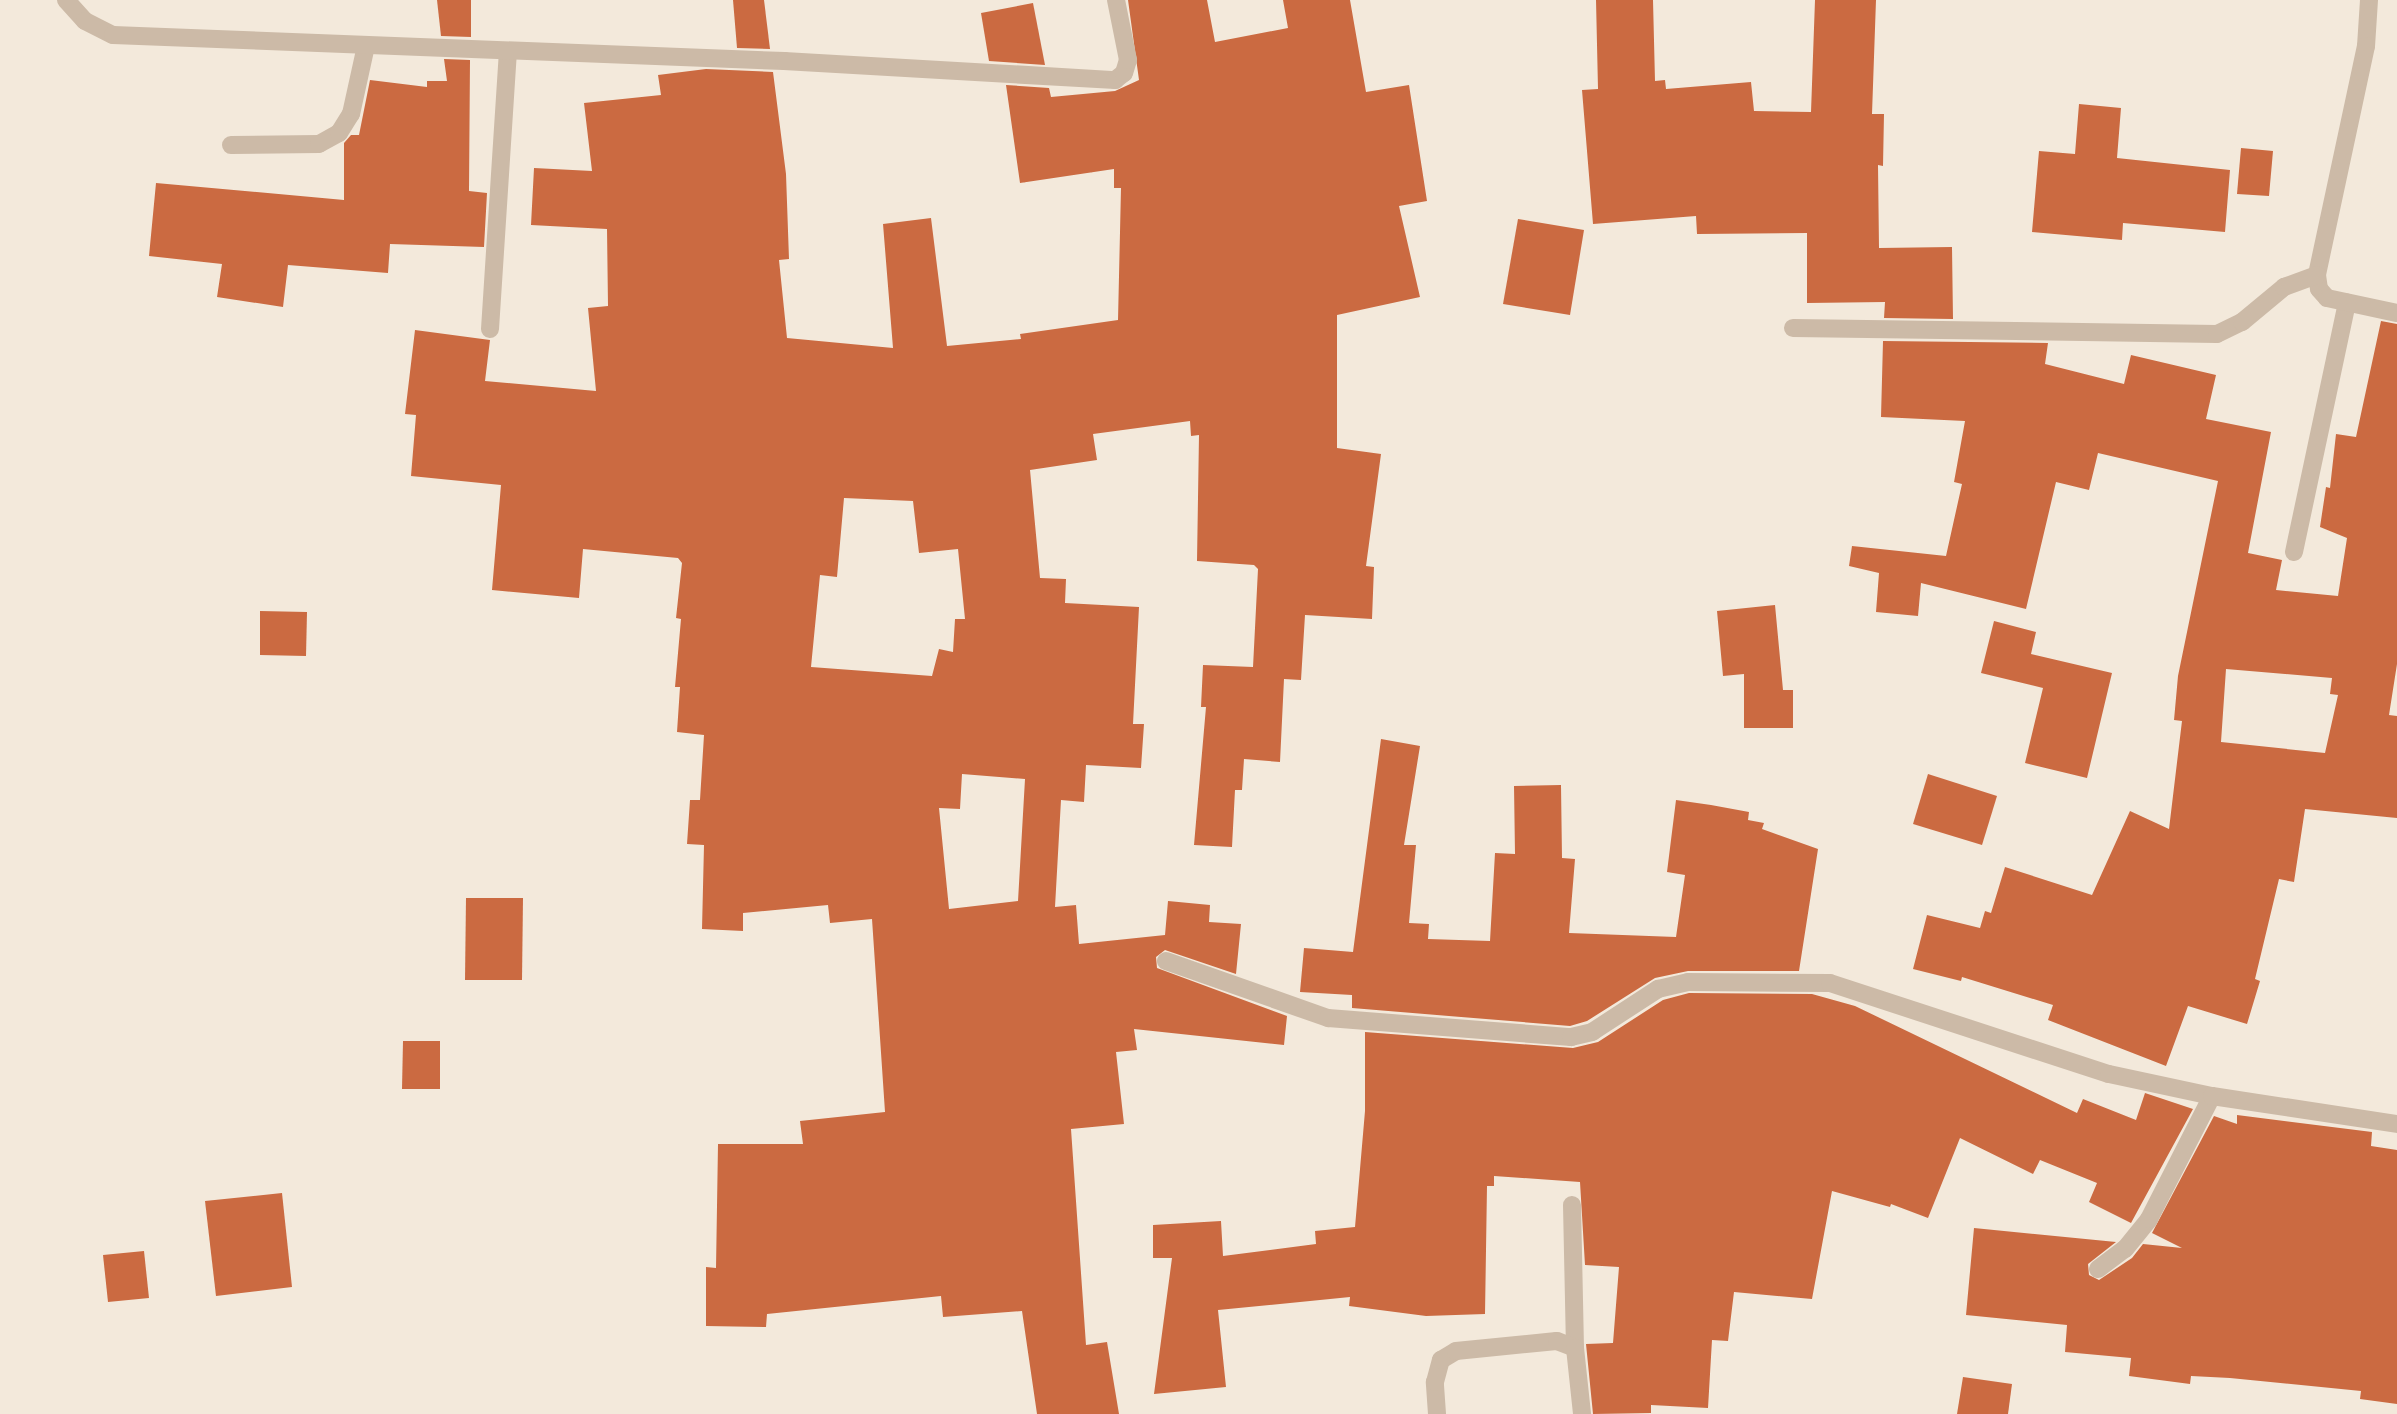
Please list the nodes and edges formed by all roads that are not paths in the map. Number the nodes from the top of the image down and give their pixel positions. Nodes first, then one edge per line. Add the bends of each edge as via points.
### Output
1 (66, 0) edge
2 (1116, 0) edge
3 (2368, 0) edge
4 (366, 46) junction
5 (508, 52) junction
6 (231, 145) dead end
7 (2317, 275) junction
8 (2347, 303) junction
9 (2397, 313) edge
10 (1793, 328) dead end
11 (490, 329) dead end
12 (2294, 552) dead end
13 (1166, 961) dead end
14 (2212, 1096) junction
15 (2397, 1124) edge
16 (1572, 1205) dead end
17 (2098, 1269) dead end
18 (1575, 1348) junction
19 (1437, 1414) edge
20 (1581, 1414) edge

1 - 4 street via 85,21 113,35
2 - 5 street via 1128,60 1124,73 1115,80 784,61
3 - 7 street via 2365,46
4 - 5 street
4 - 6 street via 351,114 340,133 319,144
5 - 11 street
7 - 8 street via 2319,289 2327,298
7 - 10 street via 2284,287 2242,322 2217,334
8 - 9 street
8 - 12 street
13 - 14 street via 1328,1018 1571,1037 1592,1032 1658,989 1688,982 1830,983 2109,1074
14 - 15 street
14 - 17 street via 2149,1219 2125,1249
16 - 18 street
18 - 19 street via 1558,1341 1456,1352 1441,1360 1435,1382
18 - 20 street

